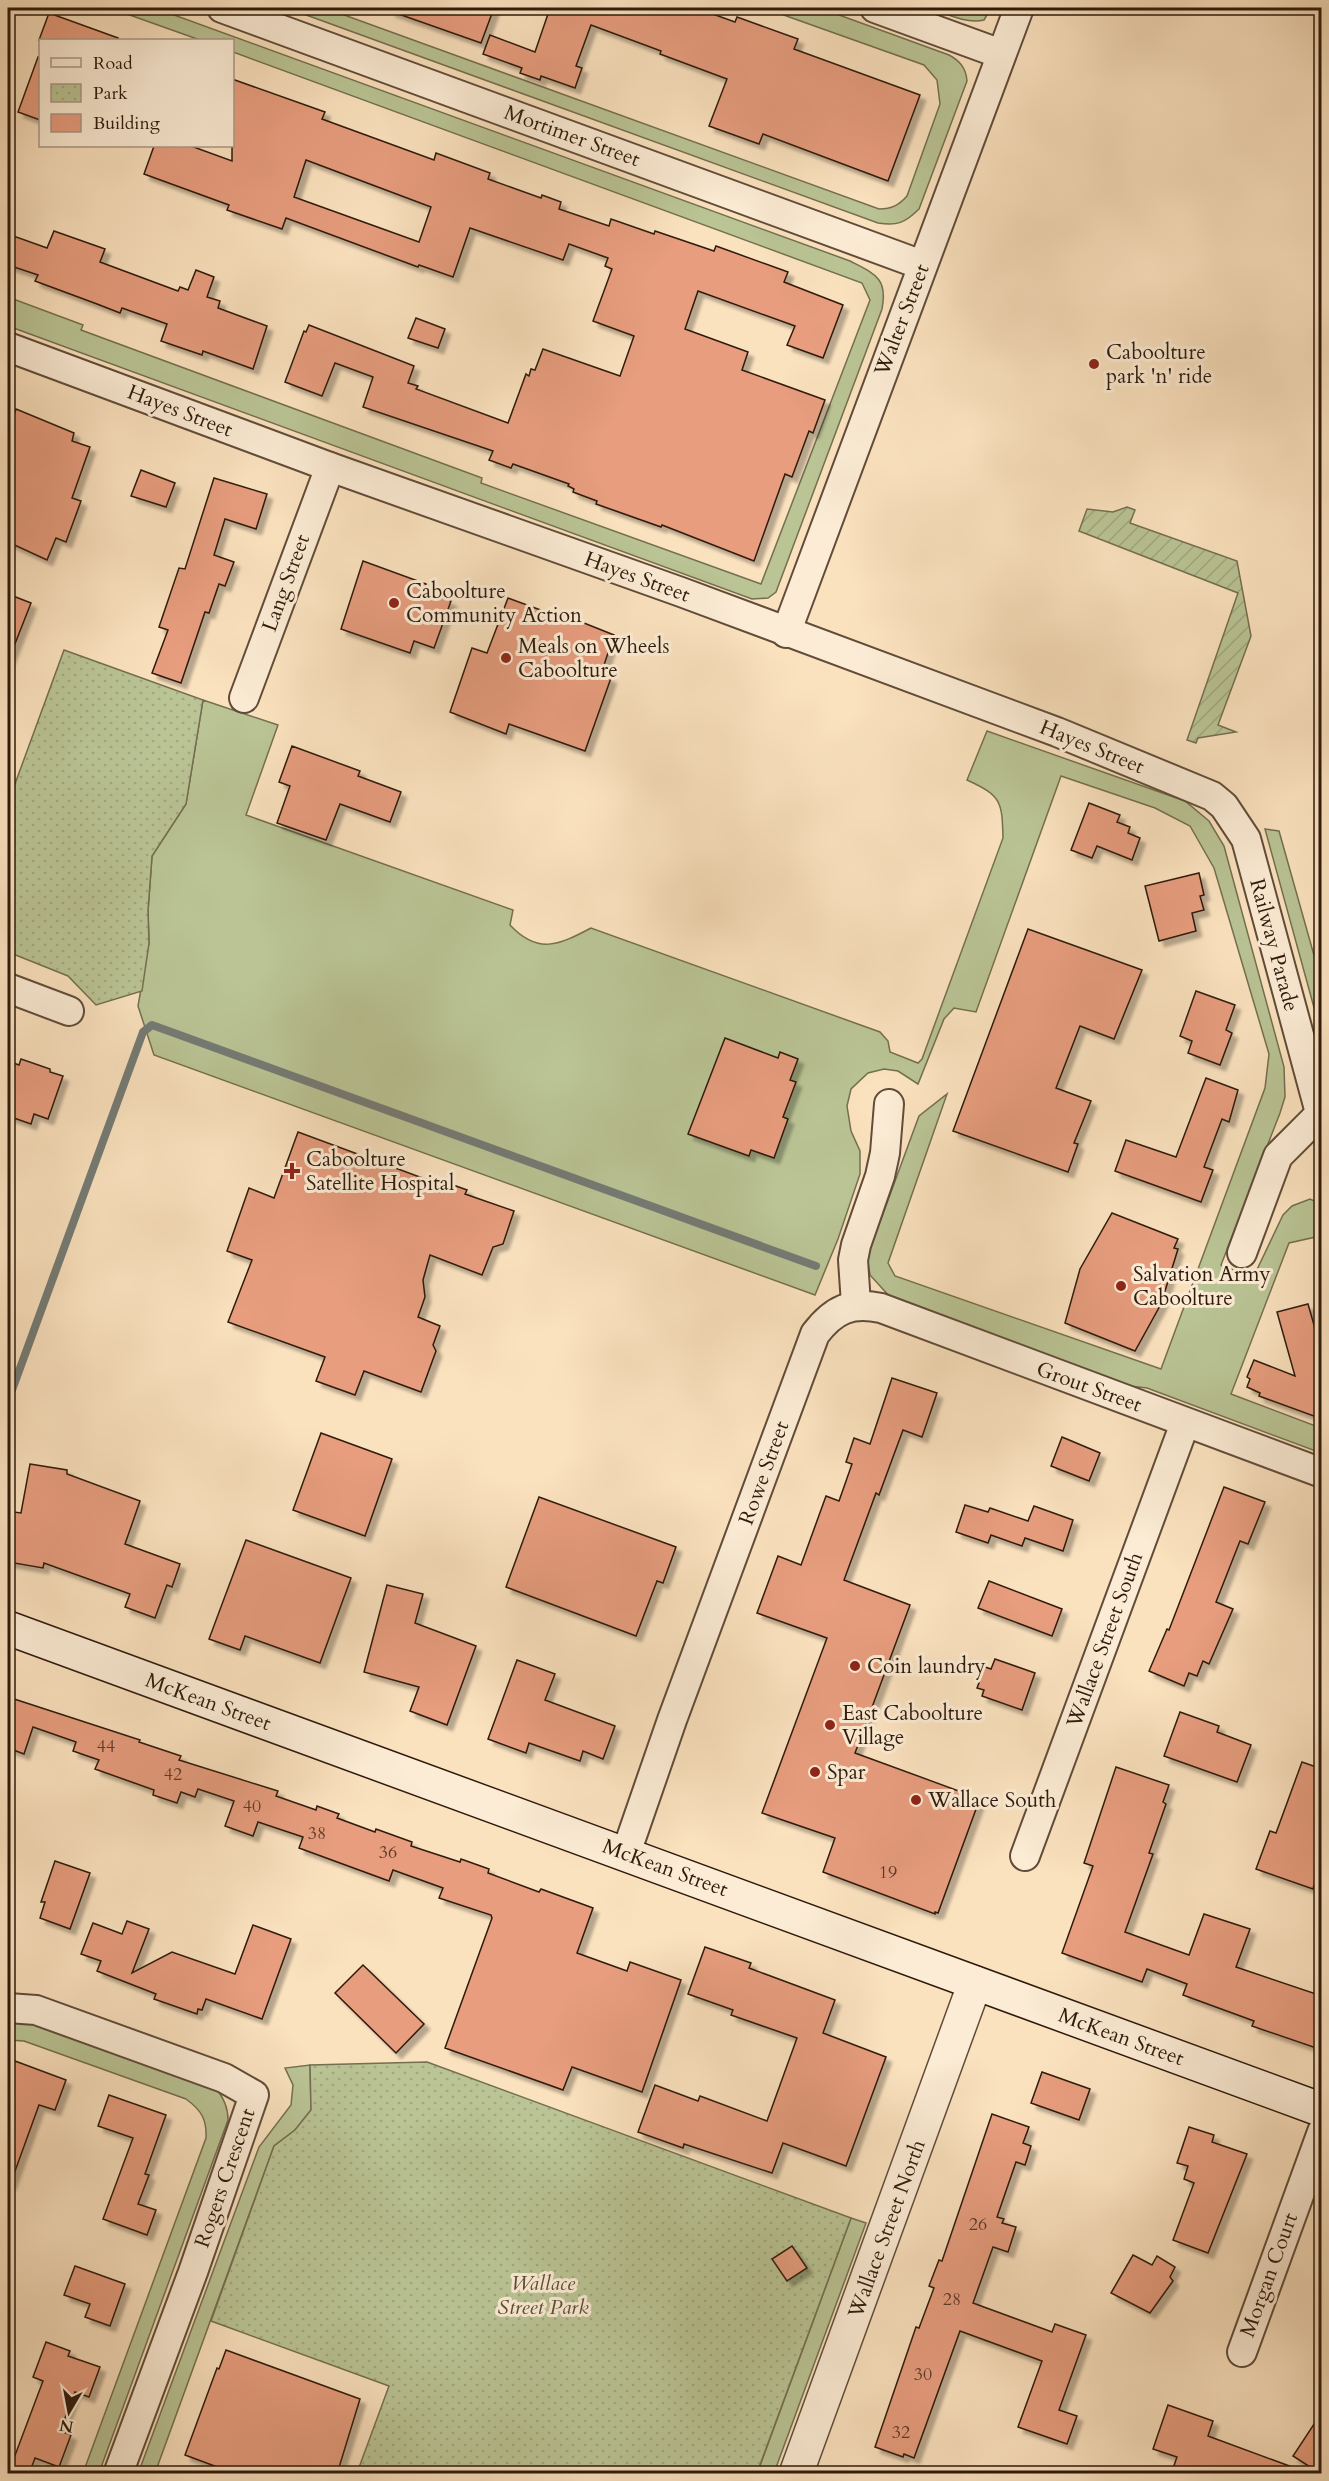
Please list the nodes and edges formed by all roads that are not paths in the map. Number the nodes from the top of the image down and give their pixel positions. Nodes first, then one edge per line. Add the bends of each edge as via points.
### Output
1 (222, 8) edge
2 (875, 8) edge
3 (1019, 8) edge
4 (1001, 54) junction
5 (922, 265) junction
6 (8, 347) edge
7 (330, 467) junction
8 (786, 633) junction
9 (244, 698) dead end
10 (1246, 839) joint
11 (8, 988) edge
12 (69, 1011) dead end
13 (889, 1104) dead end
14 (1321, 1117) edge
15 (1242, 1253) dead end
16 (856, 1304) junction
17 (1185, 1423) junction
18 (1322, 1473) edge
19 (8, 1628) edge
20 (626, 1853) junction
21 (1025, 1856) dead end
22 (975, 1983) junction
23 (8, 2008) edge
24 (1322, 2110) edge
25 (1322, 2132) edge
26 (1242, 2352) dead end
27 (118, 2474) edge
28 (796, 2474) edge

1 - 5 street, Mortimer Street
2 - 4 street
3 - 4 street, Walter Street
4 - 5 street, Walter Street
5 - 8 street, Walter Street
6 - 7 street, Hayes Street
7 - 8 street, Hayes Street
7 - 9 street, Lang Street
8 - 10 street, Hayes Street via 1057,732 1212,796
10 - 14 street, Railway Parade
11 - 12 street
13 - 16 street via 880,1176 853,1260
14 - 15 street via 1278,1156
16 - 17 street, Grout Street via 881,1308
16 - 20 street, Rowe Street via 823,1322 814,1334
17 - 18 street, Grout Street
17 - 21 street, Wallace Street South
19 - 20 main road, McKean Street
20 - 22 main road, McKean Street
22 - 24 main road, McKean Street
22 - 28 main road, Wallace Street North
23 - 27 street, Rogers Crescent via 47,2014 224,2078 254,2095
25 - 26 street, Morgan Court

